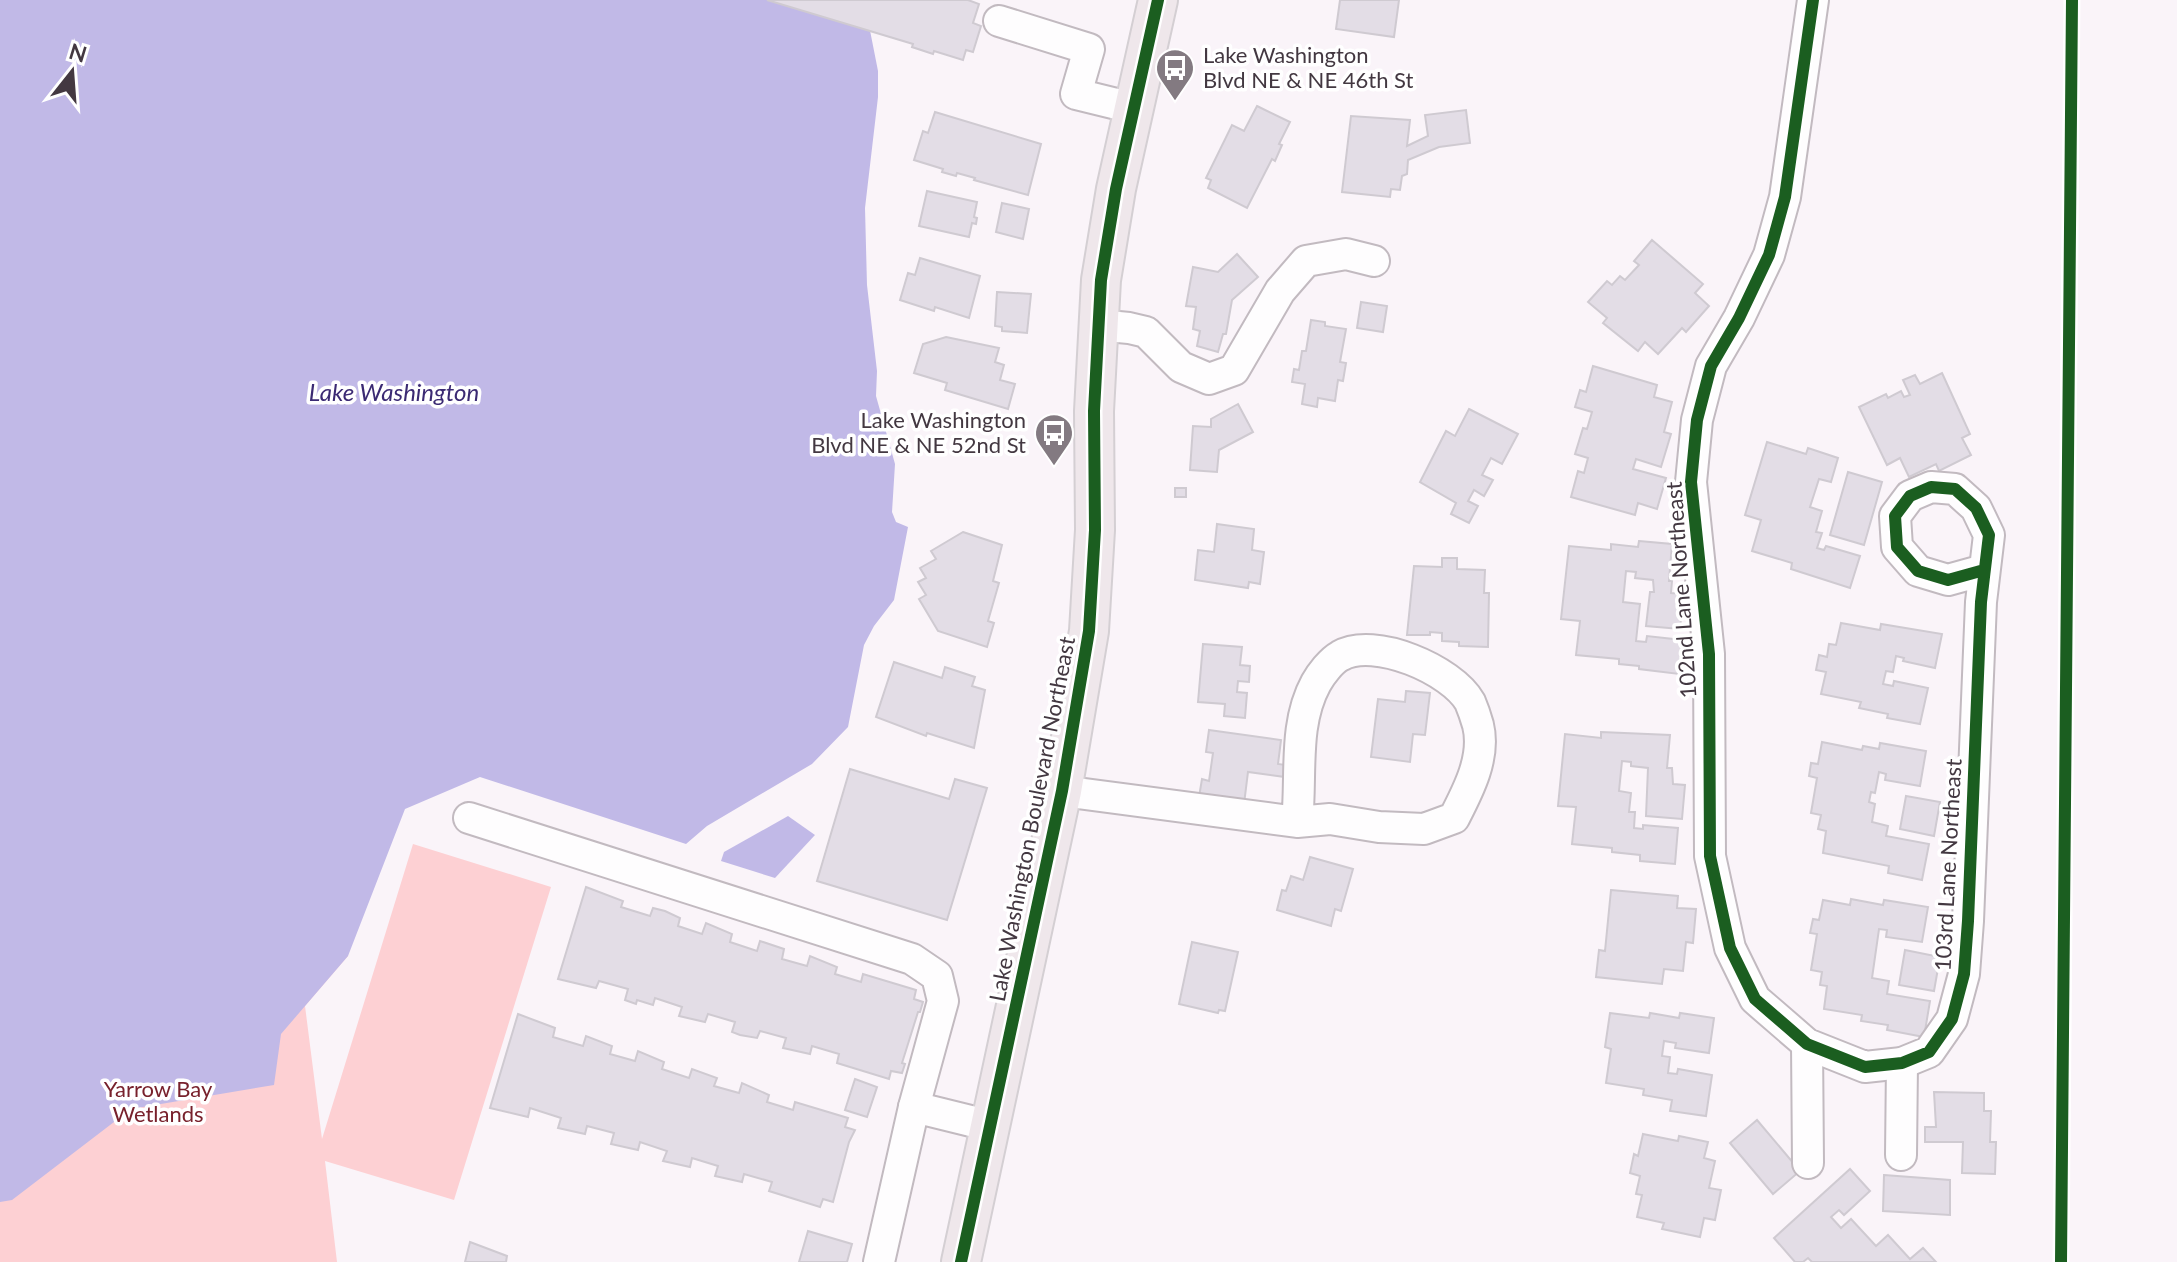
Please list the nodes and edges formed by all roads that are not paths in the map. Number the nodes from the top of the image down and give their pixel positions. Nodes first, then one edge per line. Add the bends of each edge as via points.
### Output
1 (1158, 0) edge
2 (1813, 0) edge
3 (999, 21) dead end
4 (1133, 108) junction
5 (1374, 261) dead end
6 (1097, 325) junction
7 (1984, 570) dead end
8 (1062, 791) junction
9 (469, 818) dead end
10 (1297, 822) junction
11 (1755, 999) joint
12 (1807, 1044) junction
13 (1902, 1063) junction
14 (914, 1107) junction
15 (991, 1126) junction
16 (1901, 1155) dead end
17 (1808, 1163) dead end
18 (879, 1262) edge
19 (961, 1262) edge

1 - 4 main road, Lake Washington Boulevard Northeast
2 - 11 street, 102nd Lane Northeast via 1785,197 1769,255 1711,366 1697,420 1691,482 1709,654 1710,856 1730,948
3 - 4 street via 1089,49 1076,94
4 - 6 main road, Lake Washington Boulevard Northeast via 1113,204
5 - 6 street via 1346,254 1306,261 1280,291 1234,370 1209,379 1181,367 1146,332
6 - 8 main road, Lake Washington Boulevard Northeast via 1089,631
7 - 13 street, 103rd Lane Northeast via 1964,974 1952,1019 1929,1052
8 - 10 street
8 - 15 main road, Lake Washington Boulevard Northeast
9 - 14 street via 912,959 937,976 943,1001
10 - 10 street via 1305,710 1316,682 1340,655 1380,649 1403,654 1469,700 1479,727 1479,747 1472,782 1454,818 1424,829 1330,819
11 - 12 street, 103rd Lane Northeast
12 - 13 street, 103rd Lane Northeast via 1865,1067
12 - 17 street
13 - 16 street
14 - 15 street
14 - 18 street
15 - 19 main road, Lake Washington Boulevard Northeast

